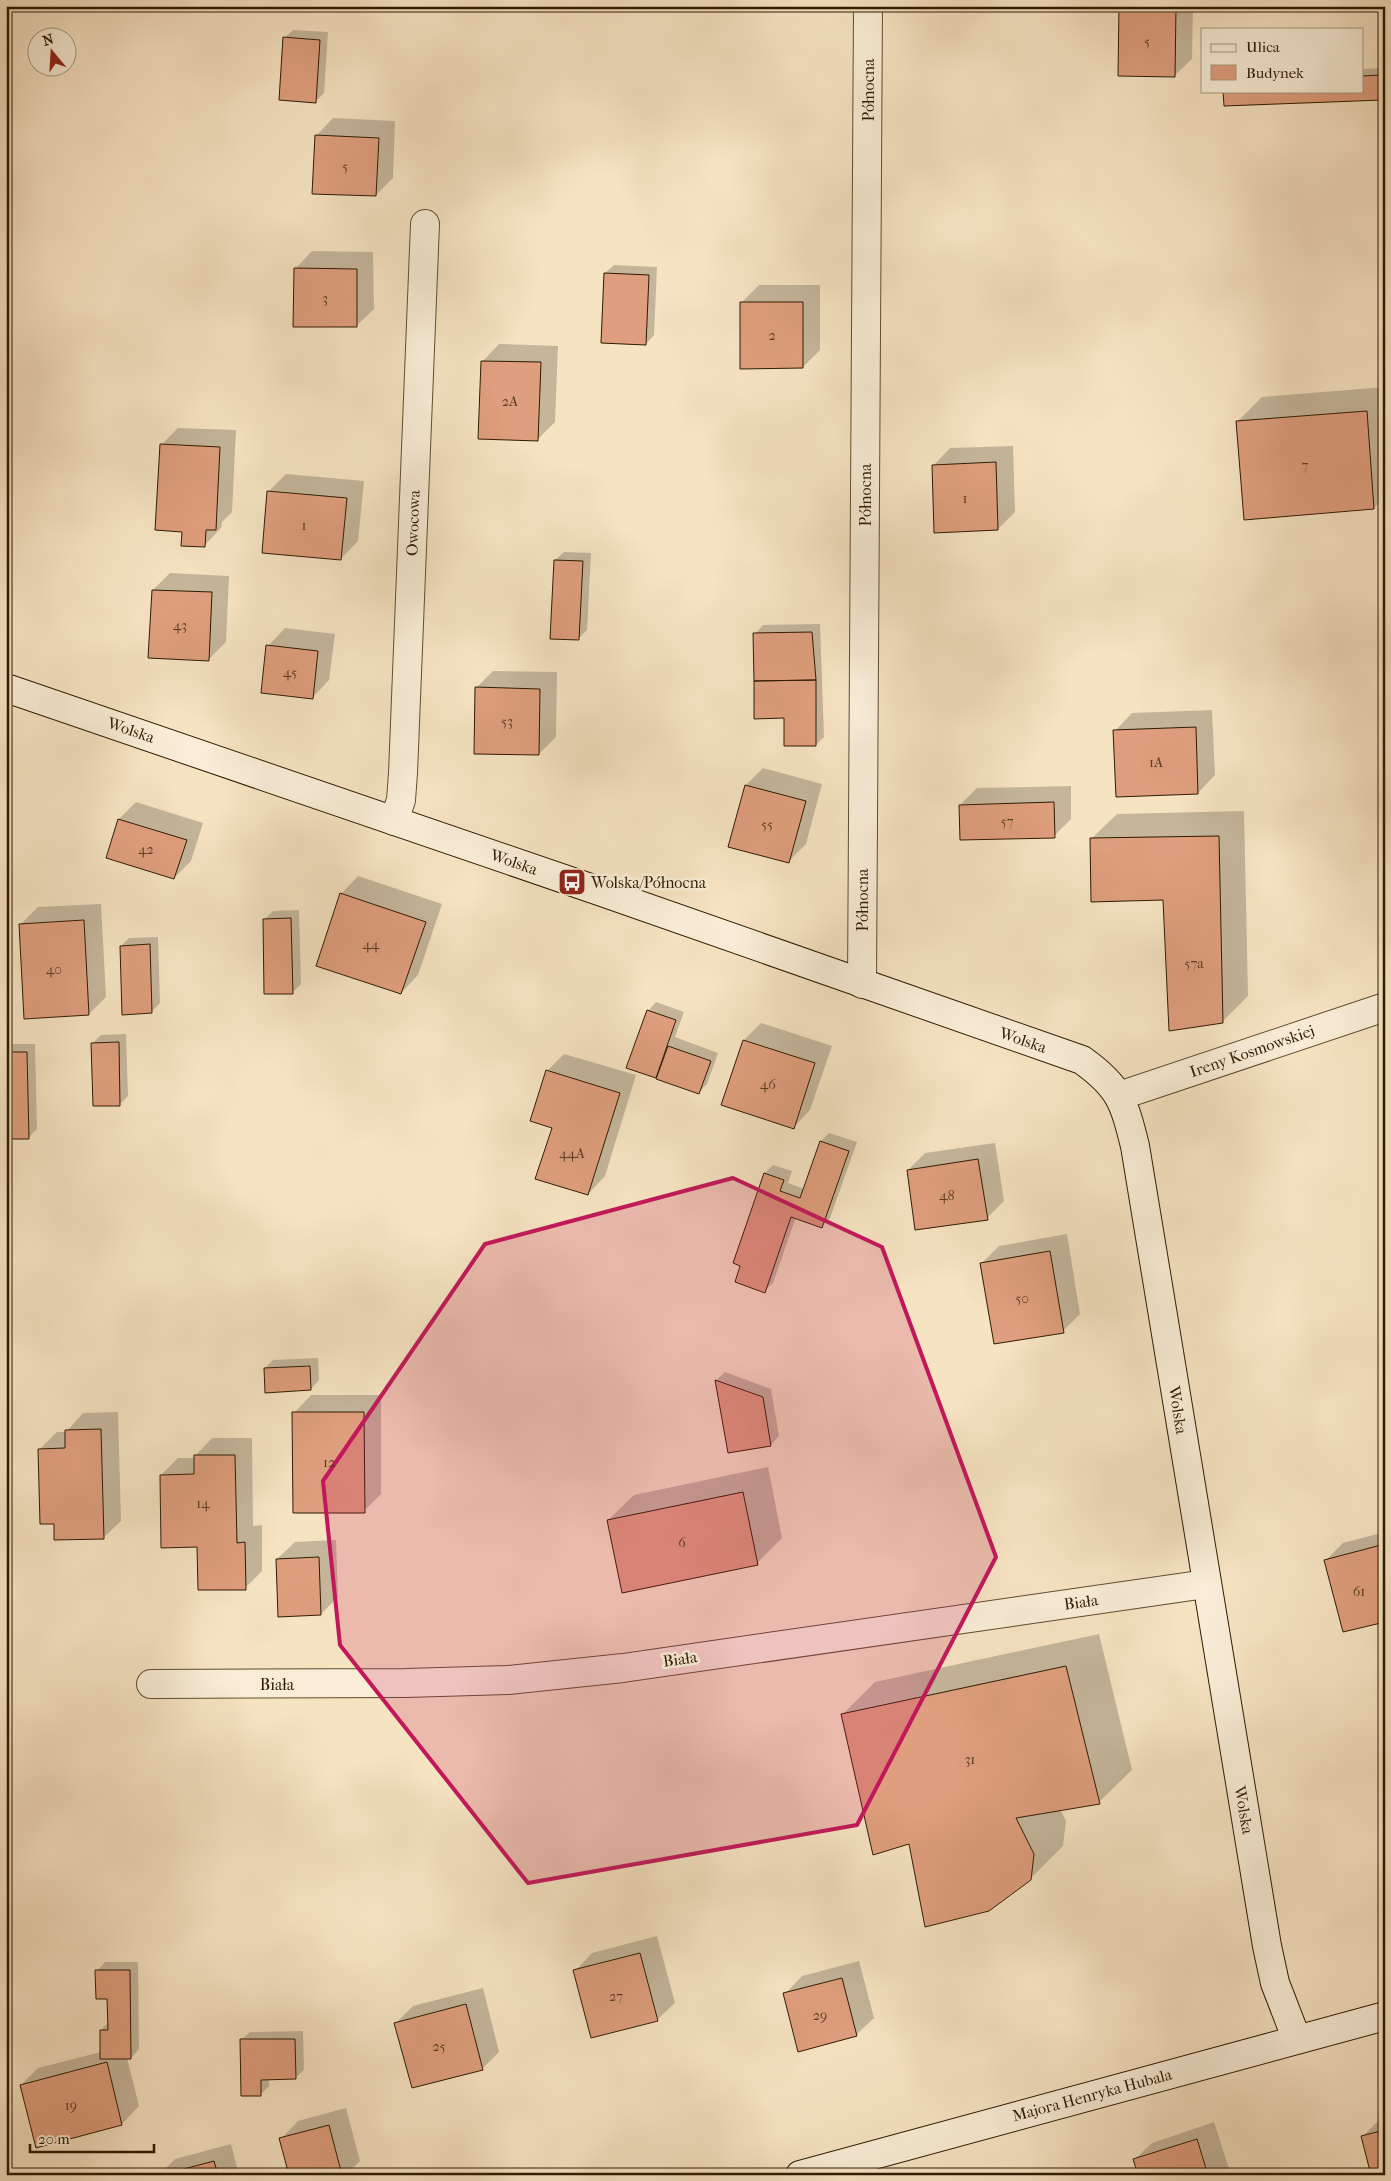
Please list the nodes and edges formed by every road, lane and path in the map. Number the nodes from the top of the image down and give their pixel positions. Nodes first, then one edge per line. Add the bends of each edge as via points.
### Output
1 (868, 6) edge
2 (425, 224) dead end
3 (6, 688) edge
4 (394, 821) junction
5 (862, 984) junction
6 (1385, 1007) edge
7 (1120, 1096) junction
8 (1206, 1584) junction
9 (151, 1684) dead end
10 (1385, 2016) edge
11 (1297, 2040) junction
12 (800, 2175) edge

1 - 5 street, Północna
2 - 4 street, Owocowa via 403,764 400,800
3 - 4 street, Wolska
4 - 5 street, Wolska
5 - 7 street, Wolska via 1082,1060 1103,1075
6 - 7 street, Ireny Kosmowskiej
7 - 8 street, Wolska via 1135,1146
8 - 9 street, Biała via 623,1668 508,1680
8 - 11 street, Wolska via 1267,1946 1275,1983
10 - 11 street, Majora Henryka Hubala
11 - 12 street, Majora Henryka Hubala

